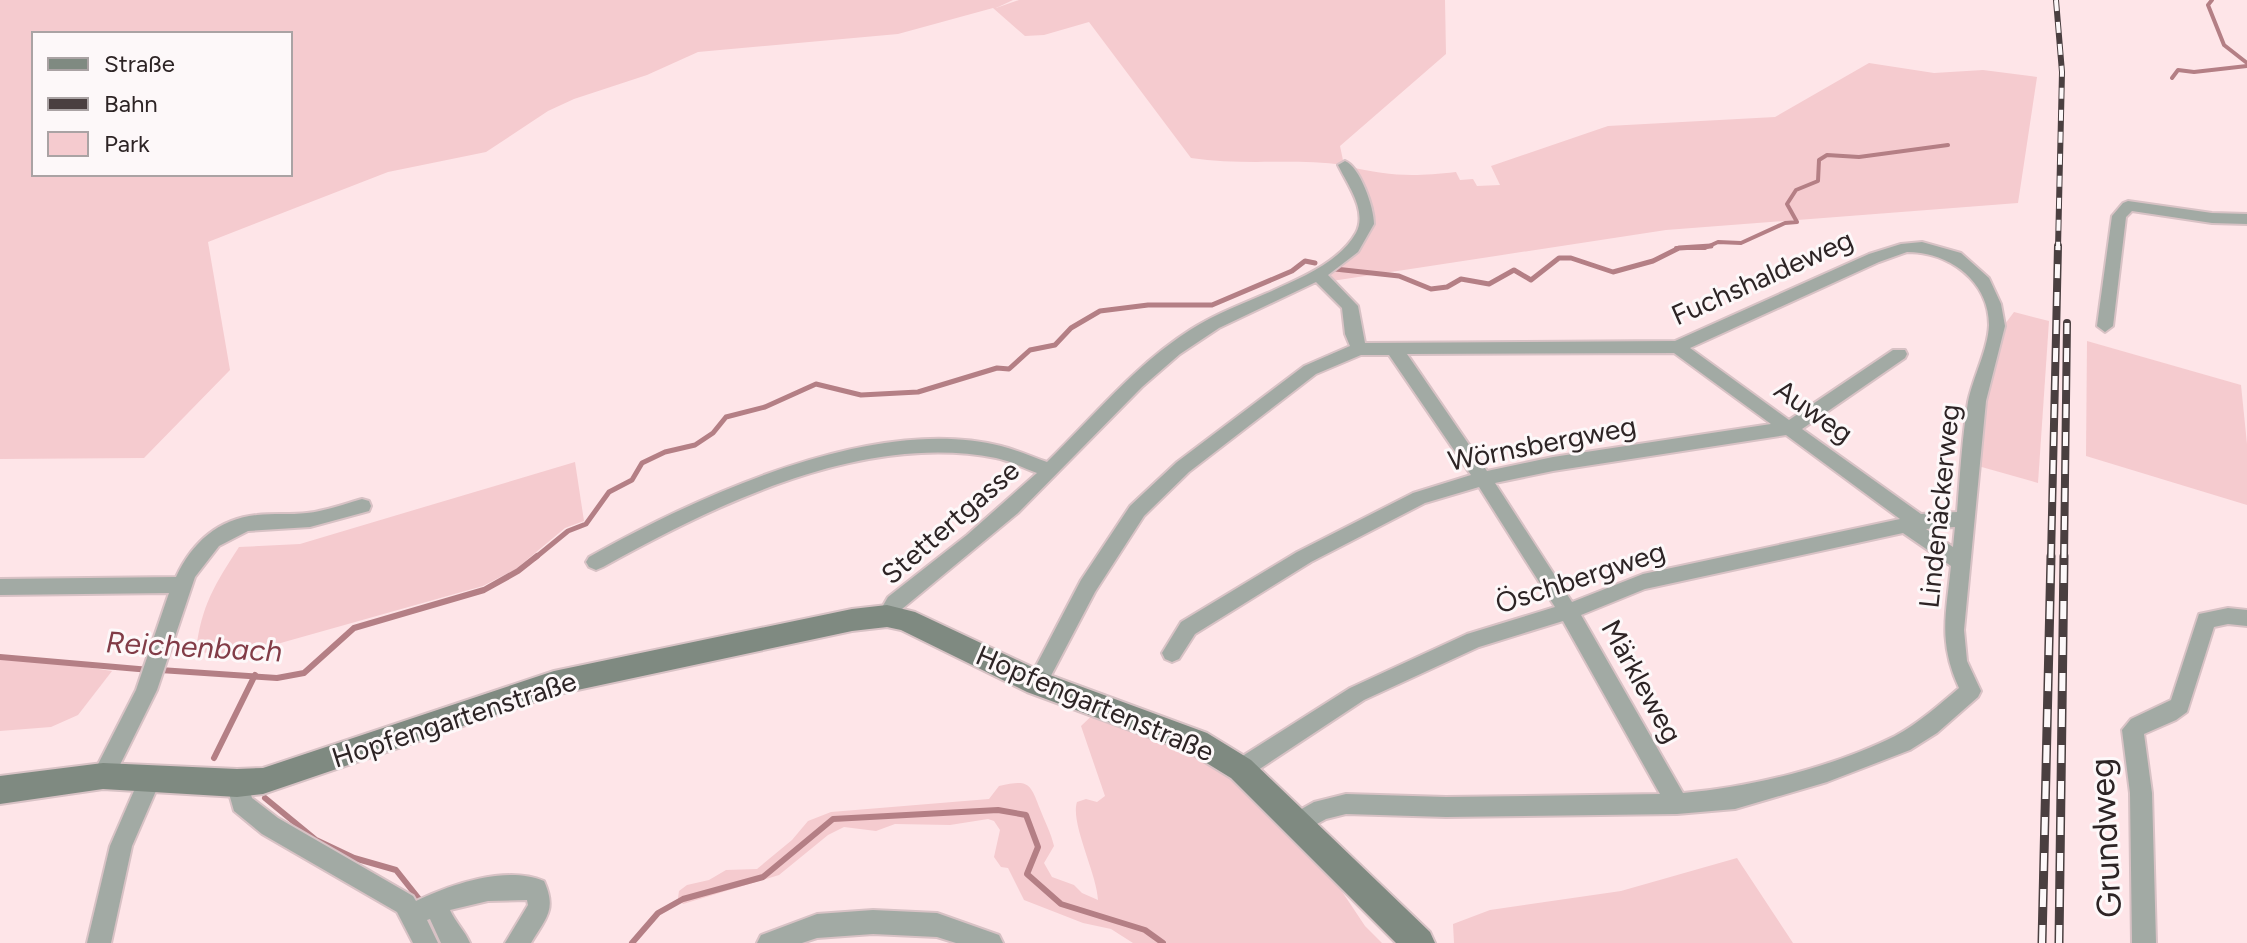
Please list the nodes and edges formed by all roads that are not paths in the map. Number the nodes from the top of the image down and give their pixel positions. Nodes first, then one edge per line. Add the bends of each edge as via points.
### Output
1 (1345, 165) dead end
2 (2247, 219) edge
3 (1319, 275) junction
4 (1997, 326) joint
5 (2105, 326) dead end
6 (1677, 347) junction
7 (1359, 349) junction
8 (1394, 349) junction
9 (1899, 354) dead end
10 (1790, 428) junction
11 (1051, 471) junction
12 (1485, 478) junction
13 (362, 506) dead end
14 (1965, 519) junction
15 (1912, 524) junction
16 (596, 562) dead end
17 (1960, 562) junction
18 (182, 585) junction
19 (0, 587) edge
20 (1570, 611) junction
21 (887, 616) junction
22 (2247, 618) edge
23 (1172, 653) dead end
24 (1037, 683) junction
25 (1241, 769) junction
26 (103, 776) junction
27 (151, 777) junction
28 (237, 783) junction
29 (0, 790) edge
30 (1677, 804) junction
31 (1297, 824) junction
32 (435, 903) junction
33 (413, 915) junction
34 (99, 943) edge
35 (426, 943) edge
36 (458, 943) edge
37 (517, 943) edge
38 (769, 943) edge
39 (991, 943) edge
40 (1419, 943) edge
41 (2144, 943) edge

1 - 3 street, Stettertgasse via 1366,205 1364,232
2 - 5 street via 2128,206 2119,216
3 - 7 street via 1350,306
3 - 11 street, Stettertgasse via 1231,312 1194,335 1145,375
4 - 6 street, Fuchshaldeweg via 1988,290 1970,266 1942,252 1906,247
4 - 14 street, Lindenäckerweg via 1977,401
6 - 8 street, Fuchshaldeweg
6 - 10 street, Auweg
7 - 8 street, Fuchshaldeweg
7 - 24 street, Fuchshaldeweg via 1310,370 1183,467 1137,511 1088,586
8 - 12 street, Märkleweg
9 - 10 street, Wörnsbergweg
10 - 12 street, Wörnsbergweg
10 - 15 street, Auweg
11 - 16 street, Stettertgasse via 1029,459 976,446 926,447 799,469 638,530
11 - 21 street, Stettertgasse via 1002,519 895,603
12 - 20 street, Märkleweg
12 - 23 street, Wörnsbergweg via 1419,498 1304,557 1188,628
13 - 18 street via 304,521 247,522 227,530 201,552
14 - 15 street, Öschbergweg
14 - 17 street, Lindenäckerweg
15 - 17 street, Auweg
15 - 20 street, Öschbergweg via 1643,582
17 - 30 street, Lindenäckerweg via 1954,630 1957,661 1971,691 1902,743 1827,772 1735,799
18 - 19 street
18 - 26 street via 153,673
20 - 25 street, Öschbergweg via 1474,640 1357,694
20 - 30 street, Märkleweg
21 - 24 street, Hopfengartenstraße via 932,630
21 - 28 street, Hopfengartenstraße via 554,683 263,781
22 - 41 street, Grundweg via 2206,620 2180,705 2171,715 2139,723 2133,730 2141,793
24 - 25 street, Hopfengartenstraße via 1184,736
25 - 31 street, Hopfengartenstraße
26 - 27 street, Hopfengartenstraße
26 - 29 street, Hopfengartenstraße
27 - 28 street, Hopfengartenstraße
27 - 34 street via 121,846
28 - 33 street via 242,804 270,826 394,895
30 - 31 street via 1346,804 1322,809
31 - 40 street, Hopfengartenstraße
32 - 33 street
32 - 36 street
32 - 37 street via 506,887 536,889 540,907
33 - 35 street
38 - 39 street via 817,926 873,922 937,925

